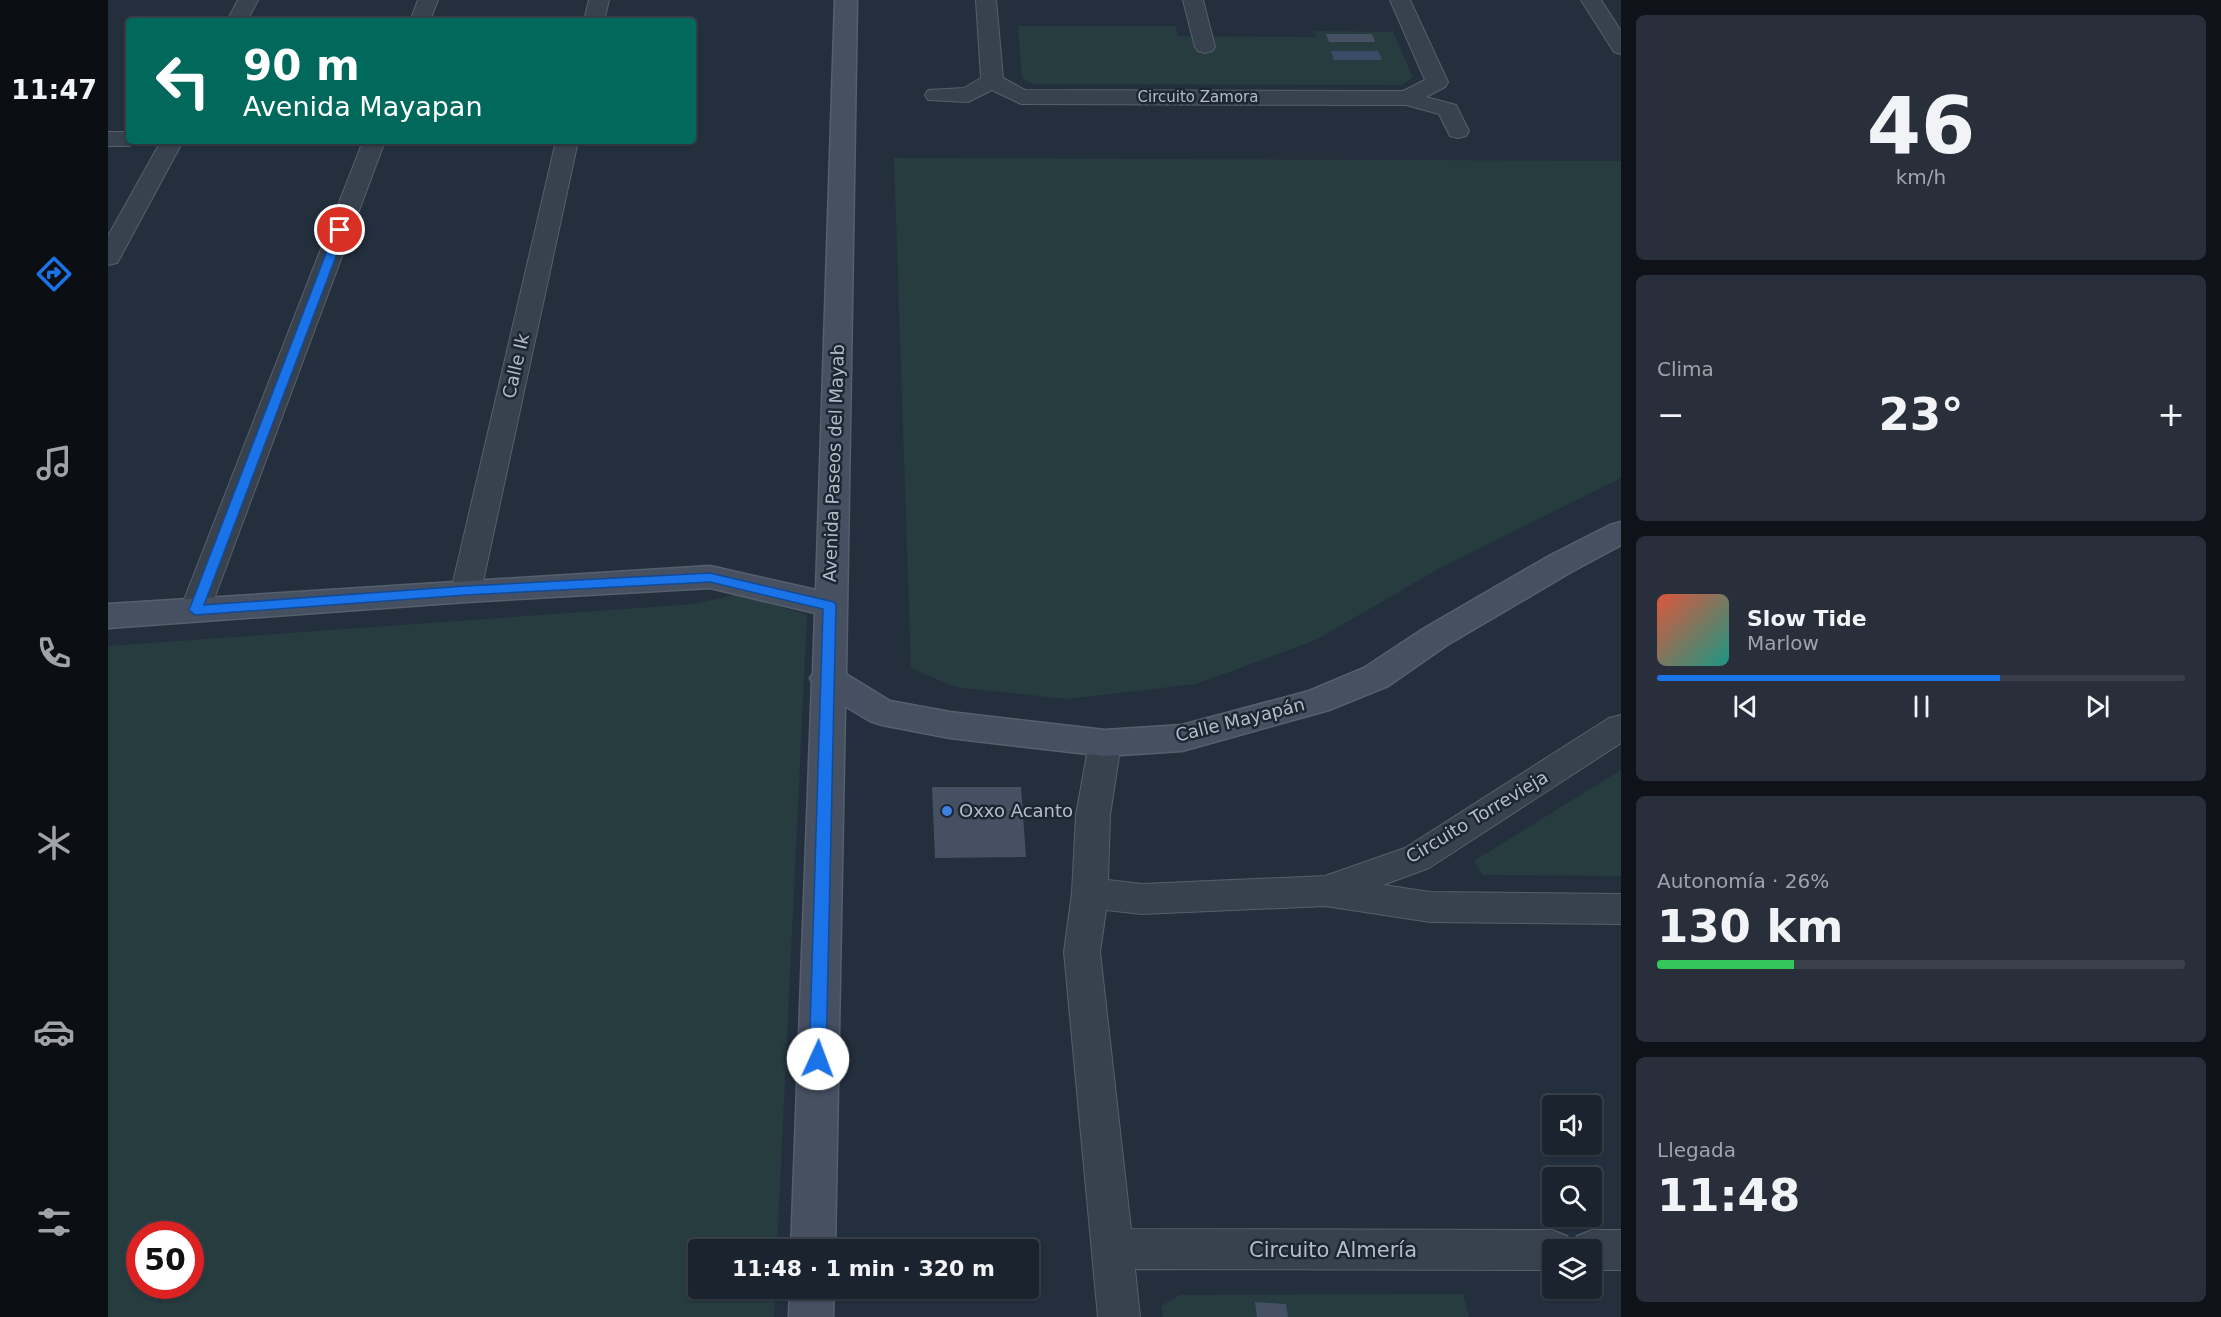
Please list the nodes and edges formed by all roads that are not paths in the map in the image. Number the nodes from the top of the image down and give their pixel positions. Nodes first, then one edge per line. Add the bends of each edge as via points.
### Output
1 (248, 0) edge
2 (428, 0) edge
3 (598, 0) edge
4 (846, 0) edge
5 (986, 0) edge
6 (1193, 0) edge
7 (1400, 0) edge
8 (1591, 0) edge
9 (239, 18) edge
10 (421, 18) edge
11 (595, 18) edge
12 (1205, 47) dead end
13 (1621, 48) edge
14 (992, 81) junction
15 (936, 95) dead end
16 (1407, 98) junction
17 (108, 119) edge
18 (126, 119) edge
19 (1458, 131) dead end
20 (108, 139) edge
21 (126, 139) edge
22 (170, 144) edge
23 (373, 144) edge
24 (566, 144) edge
25 (108, 258) edge
26 (1621, 532) edge
27 (466, 591) junction
28 (830, 605) junction
29 (195, 610) junction
30 (108, 616) edge
31 (827, 678) junction
32 (1621, 727) edge
33 (1105, 743) junction
34 (1325, 891) junction
35 (1090, 893) junction
36 (1621, 909) edge
37 (813, 1239) edge
38 (1113, 1249) junction
39 (1542, 1250) edge
40 (1602, 1250) edge
41 (1621, 1250) edge
42 (812, 1299) edge
43 (811, 1317) edge
44 (1119, 1317) edge

1 - 9 street
2 - 10 street
3 - 11 street
4 - 28 main road, Avenida Paseos del Mayab
5 - 14 street
6 - 12 street
7 - 16 street, Circuito Zamora via 1437,82
8 - 13 street
14 - 15 street via 968,94
14 - 16 street, Circuito Zamora via 1021,97
16 - 19 street, Circuito Zamora via 1448,110
17 - 18 street
20 - 21 street
22 - 25 street
23 - 29 street
24 - 27 street, Calle Ik
26 - 33 main road, Calle Mayapán via 1464,620 1376,677 1317,701 1182,738
27 - 28 main road via 710,577
27 - 29 main road
28 - 31 main road, Avenida Paseos del Mayab
29 - 30 main road
31 - 33 main road, Calle Mayapán via 882,712 950,725
31 - 37 main road, Avenida Paseos del Mayab
32 - 34 street, Circuito Torrevieja via 1417,858
33 - 35 street via 1093,814
34 - 35 street, Circuito Torrevieja via 1142,899
34 - 36 street, Circuito Torrevieja via 1430,907
35 - 38 street via 1082,952
38 - 39 street, Circuito Almería
38 - 44 street
40 - 41 street
42 - 43 main road

